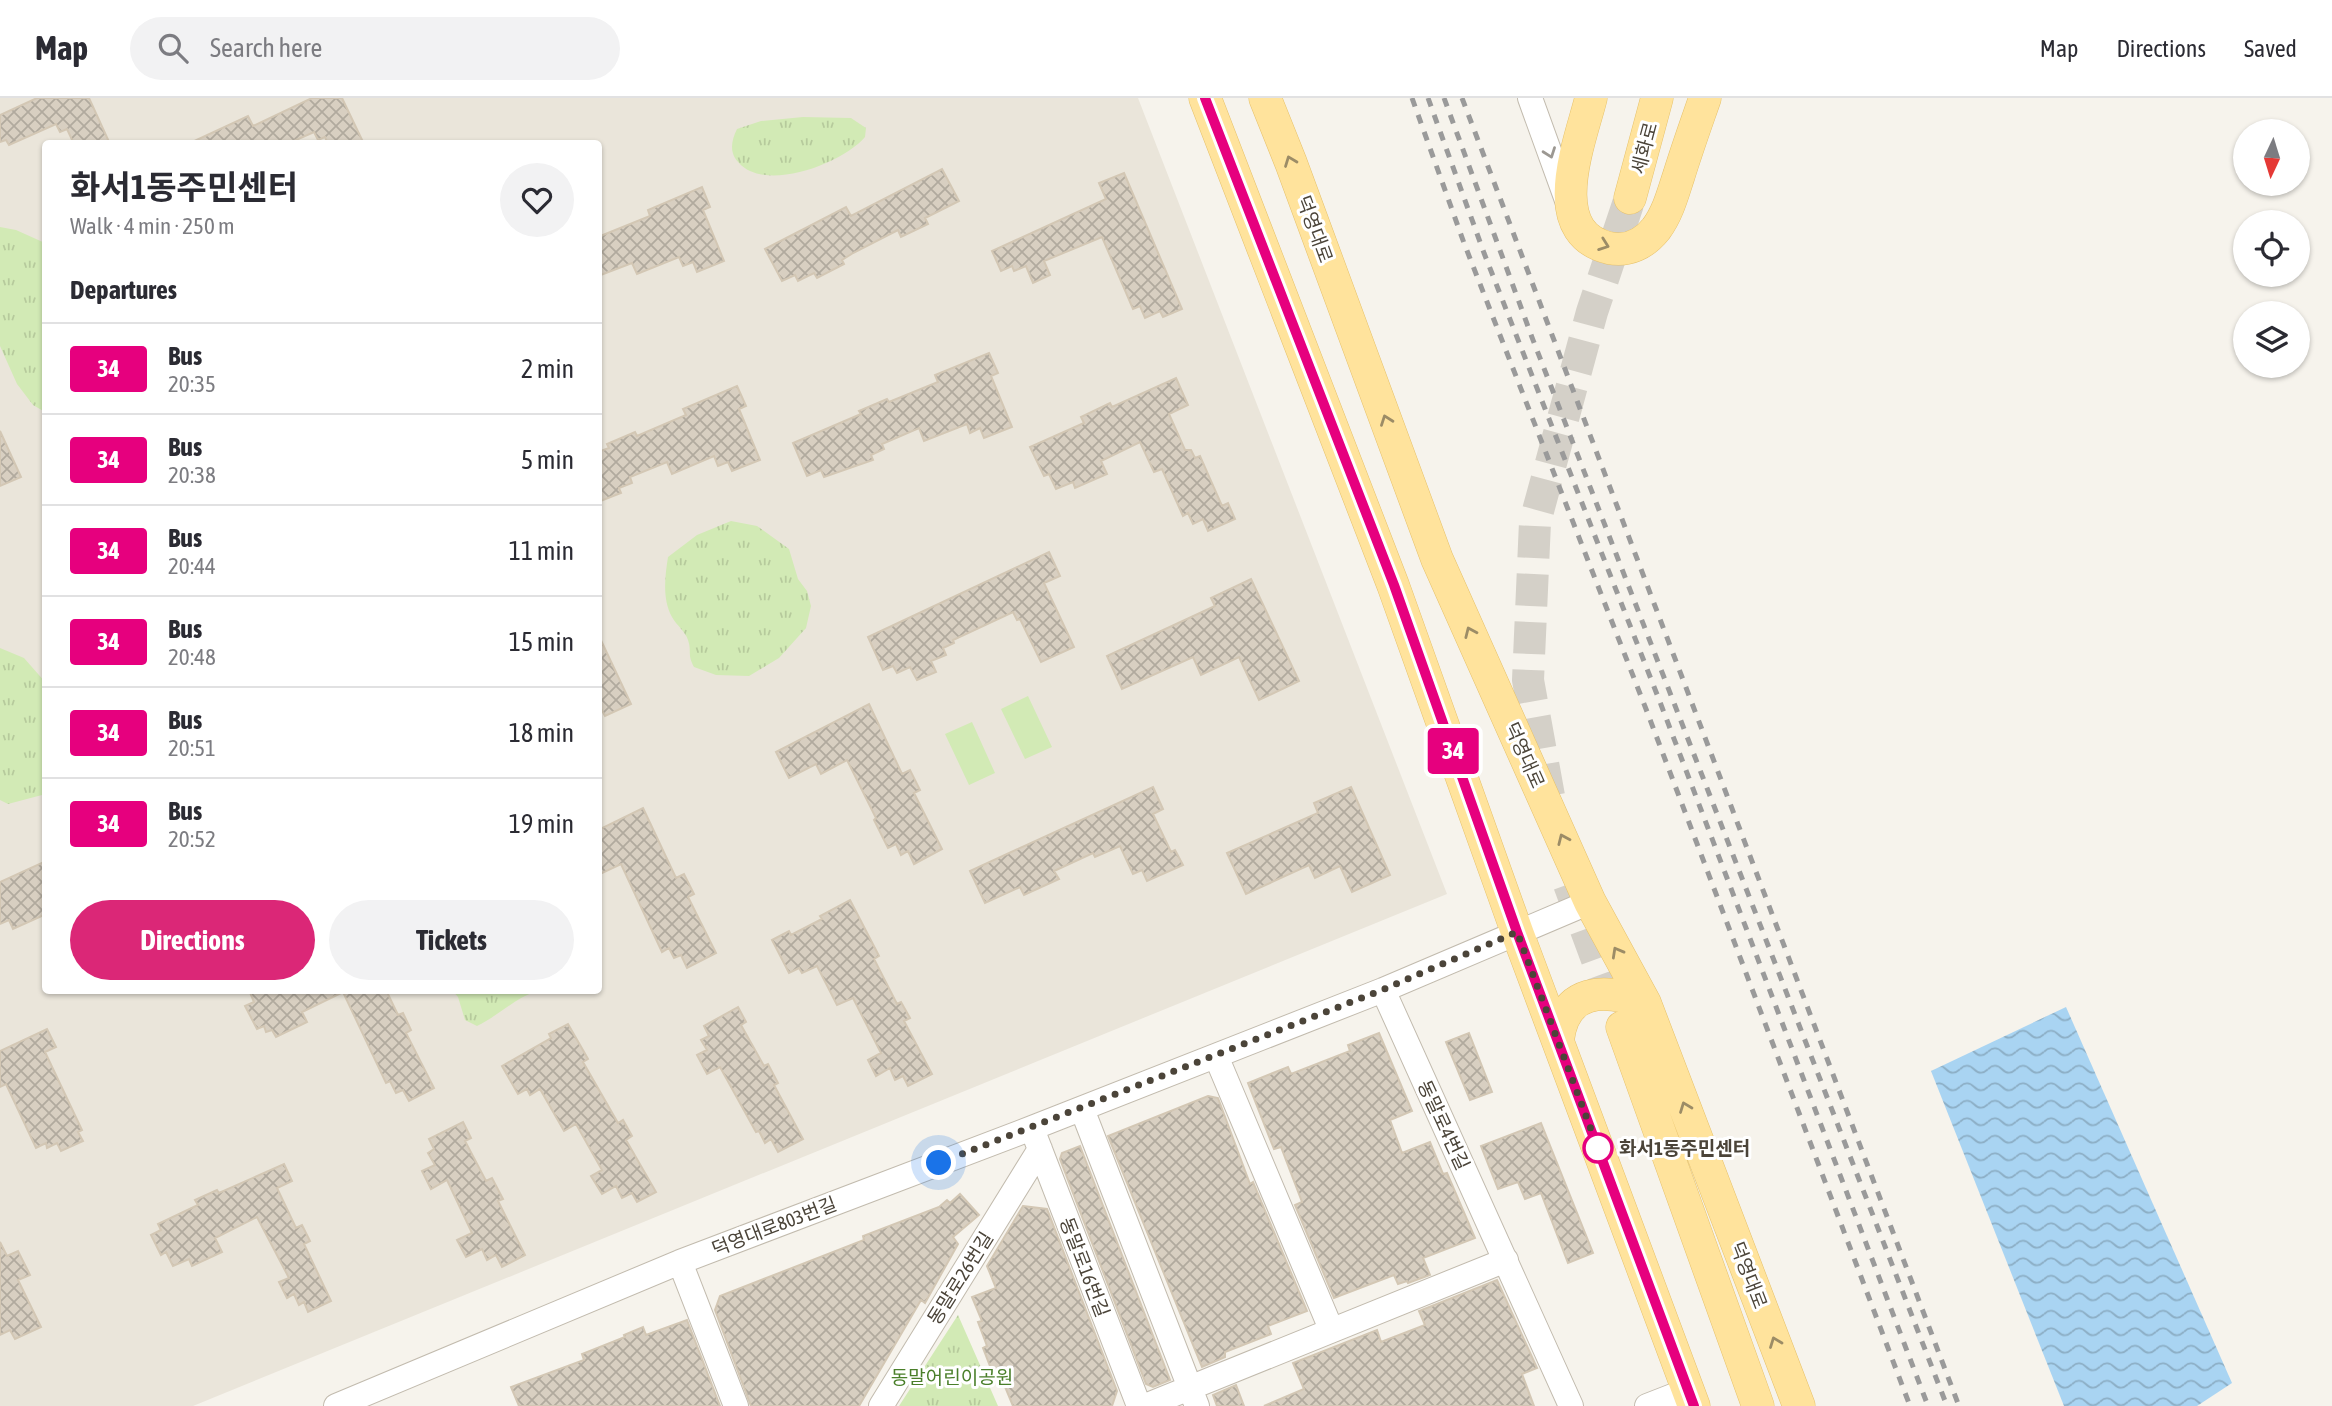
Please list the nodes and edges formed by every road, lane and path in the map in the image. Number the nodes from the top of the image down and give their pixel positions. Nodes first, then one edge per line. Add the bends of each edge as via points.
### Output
1 (1205, 98) edge
2 (1265, 98) edge
3 (1530, 98) edge
4 (1591, 98) edge
5 (1639, 98) edge
6 (1657, 98) edge
7 (1678, 98) edge
8 (1705, 98) edge
9 (1641, 159) junction
10 (1630, 198) tunnel mouth
11 (1570, 208) junction
12 (1590, 902) junction
13 (1517, 932) junction
14 (1382, 990) junction
15 (1645, 1003) junction
16 (1622, 1027) tunnel mouth
17 (1558, 1040) junction
18 (1216, 1056) junction
19 (1082, 1109) junction
20 (1036, 1139) junction
21 (1506, 1260) junction
22 (680, 1262) junction
23 (1331, 1329) junction
24 (1193, 1397) edge
25 (1691, 1398) edge
26 (339, 1405) edge
27 (736, 1406) edge
28 (881, 1406) edge
29 (1139, 1406) edge
30 (1145, 1406) edge
31 (1572, 1406) edge
32 (1649, 1406) edge
33 (1758, 1406) edge
34 (1799, 1406) edge

1 - 13 main road via 1394,585
12 -> 2 main road, 덕영대로 via 1437,559
3 -> 11 street
4 - 11 main road via 1571,177
5 - 9 main road
6 - 9 main road, 세화로
7 - 9 main road
11 -> 8 main road via 1582,234 1599,246 1619,250 1639,245 1667,208
9 - 10 main road, 세화로
12 - 13 street, 덕영대로803번길
15 -> 12 main road, 덕영대로
13 - 14 street, 덕영대로803번길
13 - 17 main road
14 - 18 street, 덕영대로803번길
14 - 21 street, 동말로4번길
15 - 17 main road via 1603,993 1581,997 1567,1012
34 -> 15 main road, 덕영대로
16 - 33 main road, 덕영대로
17 - 25 main road
18 - 19 street, 덕영대로803번길
18 - 23 street
19 - 20 street, 덕영대로803번길
19 - 24 street
20 - 22 street, 덕영대로803번길
20 - 28 street, 동말로26번길
20 - 29 street, 동말로16번길
21 - 23 street
21 - 31 street, 동말로4번길
22 - 26 street, 덕영대로803번길
22 - 27 street
23 - 24 street
24 - 30 street
25 - 32 street

